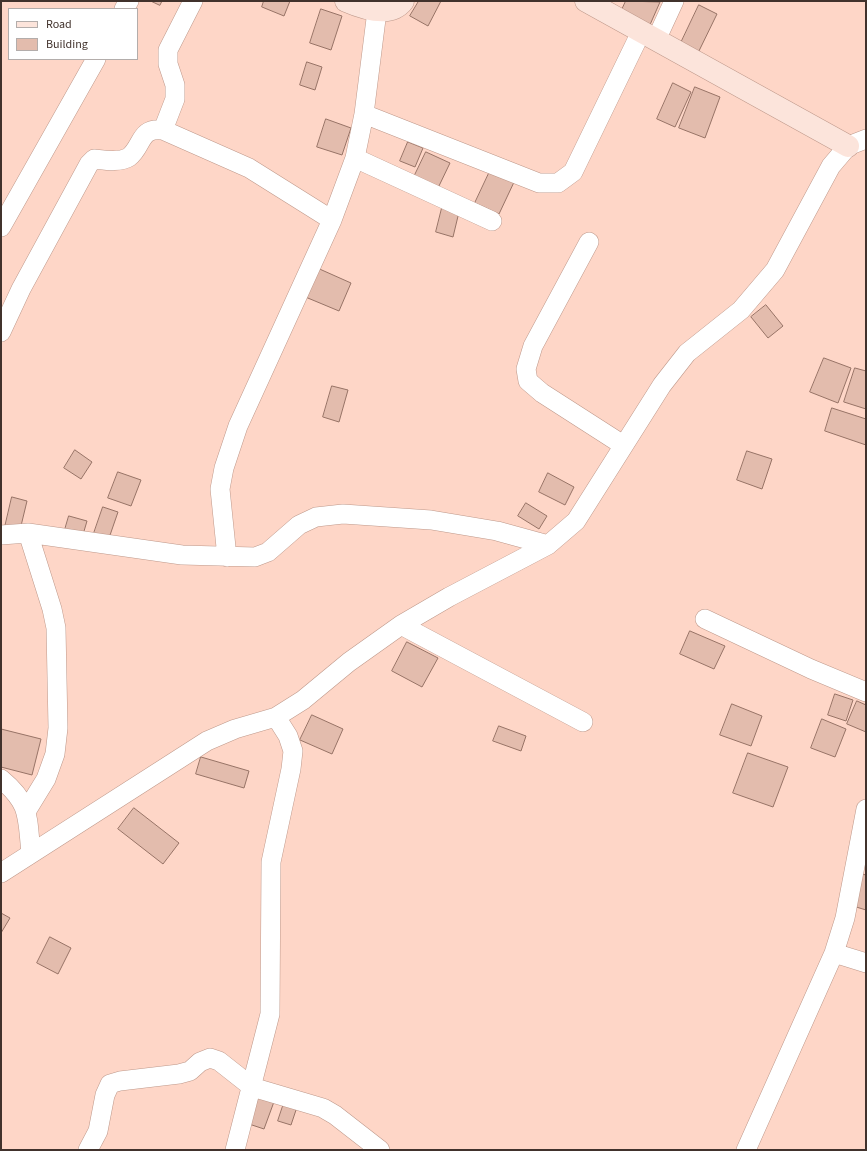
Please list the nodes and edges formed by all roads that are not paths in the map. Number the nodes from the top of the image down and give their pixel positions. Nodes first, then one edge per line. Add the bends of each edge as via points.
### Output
1 (193, 1) edge
2 (346, 1) edge
3 (403, 1) edge
4 (586, 1) edge
5 (674, 1) edge
6 (377, 11) junction
7 (648, 36) junction
8 (95, 60) edge
9 (364, 114) junction
10 (163, 130) junction
11 (857, 143) edge
12 (355, 158) junction
13 (332, 220) junction
14 (492, 221) dead end
15 (1, 227) edge
16 (589, 242) dead end
17 (1, 332) edge
18 (623, 445) junction
19 (28, 533) junction
20 (1, 535) edge
21 (548, 545) junction
22 (227, 556) junction
23 (705, 619) dead end
24 (401, 625) junction
25 (866, 692) edge
26 (276, 717) junction
27 (583, 722) dead end
28 (1, 779) edge
29 (866, 809) edge
30 (27, 810) junction
31 (31, 854) junction
32 (1, 873) edge
33 (834, 953) junction
34 (866, 963) edge
35 (252, 1087) junction
36 (88, 1150) edge
37 (235, 1150) edge
38 (380, 1150) edge
39 (746, 1150) edge

1 - 10 street via 168,50 175,99
2 - 6 street
3 - 6 street via 399,6
4 - 7 street
5 - 7 street
6 - 9 street
7 - 9 street via 573,172 558,183 539,183
7 - 11 street
8 - 15 street
9 - 12 street
10 - 13 street via 249,168
10 - 17 street via 148,131 129,157 119,160 94,160 89,164 21,289
11 - 18 street via 831,166 775,270 741,310 687,353 662,385
12 - 13 street
12 - 14 street
13 - 22 street via 238,426 224,468 220,490
16 - 18 street via 533,346 526,369 528,381 542,393
18 - 21 street via 576,521
19 - 20 street
19 - 22 street via 182,555
19 - 30 street via 56,628 58,728 55,754 46,779
21 - 22 street via 497,531 430,520 343,514 316,517 299,525 268,552 255,557
21 - 24 street
23 - 25 street via 810,669
24 - 26 street via 349,662 303,700
24 - 27 street
26 - 31 street via 235,729 207,741
26 - 35 street via 288,736 293,751 271,862 270,1014
28 - 30 street via 14,790
29 - 33 street via 845,918
30 - 31 street
31 - 32 street
33 - 34 street
33 - 39 street
35 - 36 street via 219,1061 210,1058 179,1074 110,1084 98,1131
35 - 37 street
35 - 38 street via 323,1108

